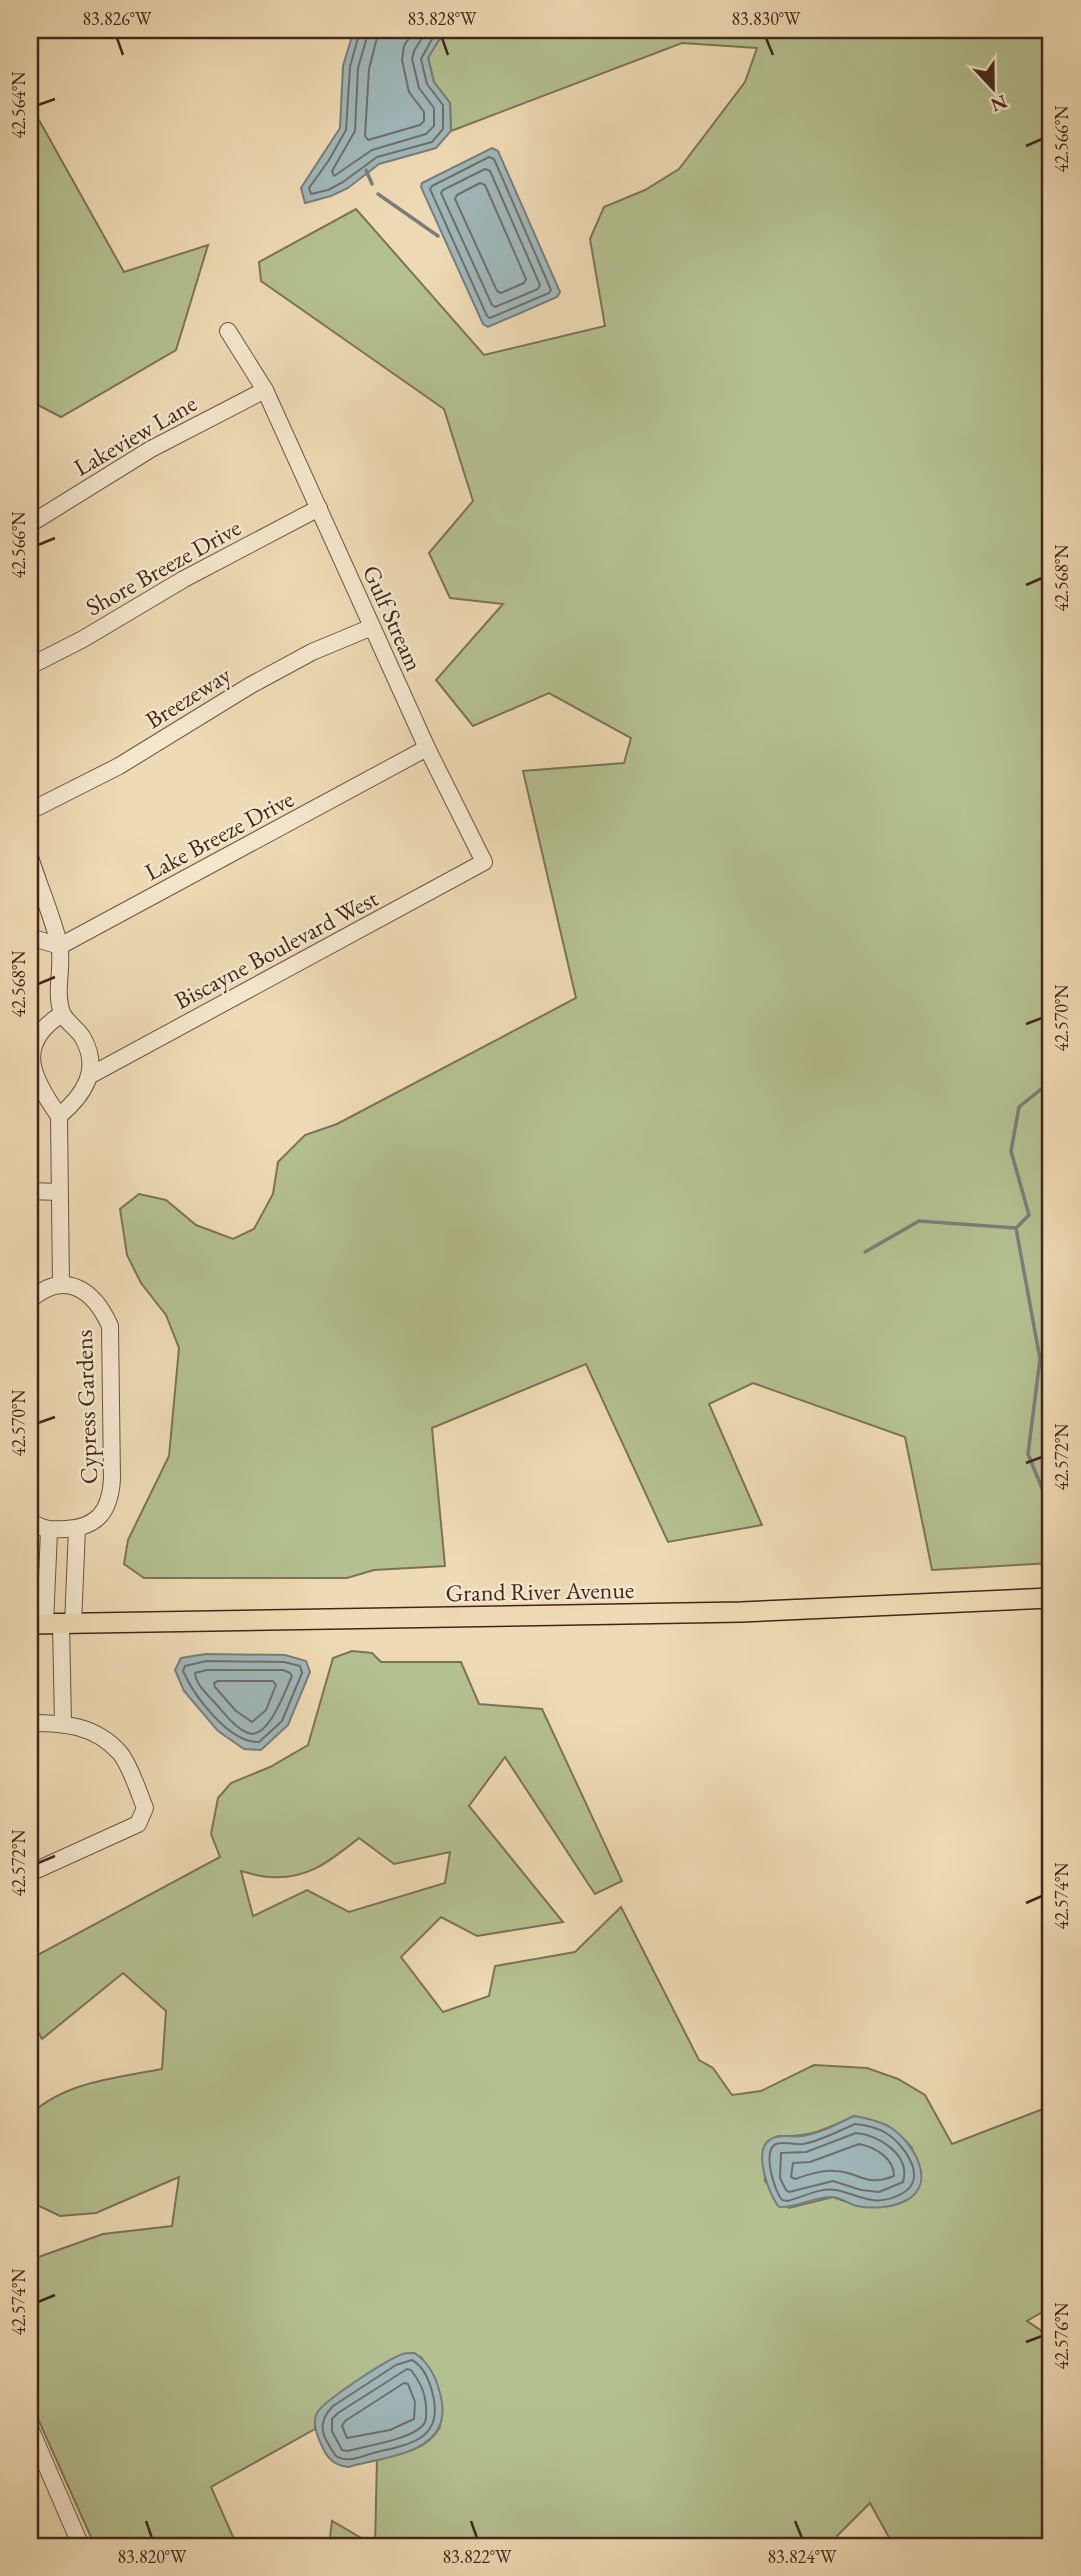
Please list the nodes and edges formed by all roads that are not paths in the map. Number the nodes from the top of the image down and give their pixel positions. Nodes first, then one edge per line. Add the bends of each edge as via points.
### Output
1 (228, 331) dead end
2 (265, 390) junction
3 (319, 508) junction
4 (30, 524) edge
5 (372, 627) junction
6 (30, 666) edge
7 (427, 748) junction
8 (30, 811) edge
9 (30, 858) edge
10 (484, 862) joint
11 (30, 937) edge
12 (60, 946) junction
13 (62, 1014) junction
14 (31, 1064) edge
15 (89, 1076) junction
16 (59, 1116) junction
17 (30, 1191) edge
18 (60, 1192) junction
19 (61, 1285) junction
20 (30, 1300) edge
21 (30, 1521) edge
22 (77, 1529) junction
23 (49, 1531) junction
24 (1051, 1598) edge
25 (52, 1624) edge
26 (30, 1723) edge
27 (63, 1723) junction
28 (30, 1873) edge
29 (30, 2428) edge
30 (81, 2546) edge

1 - 2 street, Gulf Stream
2 - 3 street, Gulf Stream
2 - 4 street, Lakeview Lane via 150,449
3 - 5 street, Gulf Stream
3 - 6 street, Shore Breeze Drive
5 - 7 street, Gulf Stream
5 - 8 street, Breezeway via 312,652 120,766
7 - 10 street, Gulf Stream
7 - 12 street, Lake Breeze Drive
9 - 12 street
10 - 15 street, Biscayne Boulevard West
11 - 12 street
12 - 13 street
13 - 14 street via 36,1036
13 - 15 street via 83,1036 90,1055
14 - 16 street via 35,1079
15 - 16 street via 78,1100
16 - 18 street
17 - 18 street
18 - 19 street
19 - 20 street
19 - 22 street, Cypress Gardens via 74,1286 94,1297 110,1326 111,1497 93,1523
21 - 23 street
22 - 23 street
22 - 25 street
23 - 25 street
24 - 25 main road, Grand River Avenue via 741,1612
25 - 27 street
26 - 27 street
27 - 28 street via 95,1733 121,1754 145,1808 138,1824
29 - 30 street

